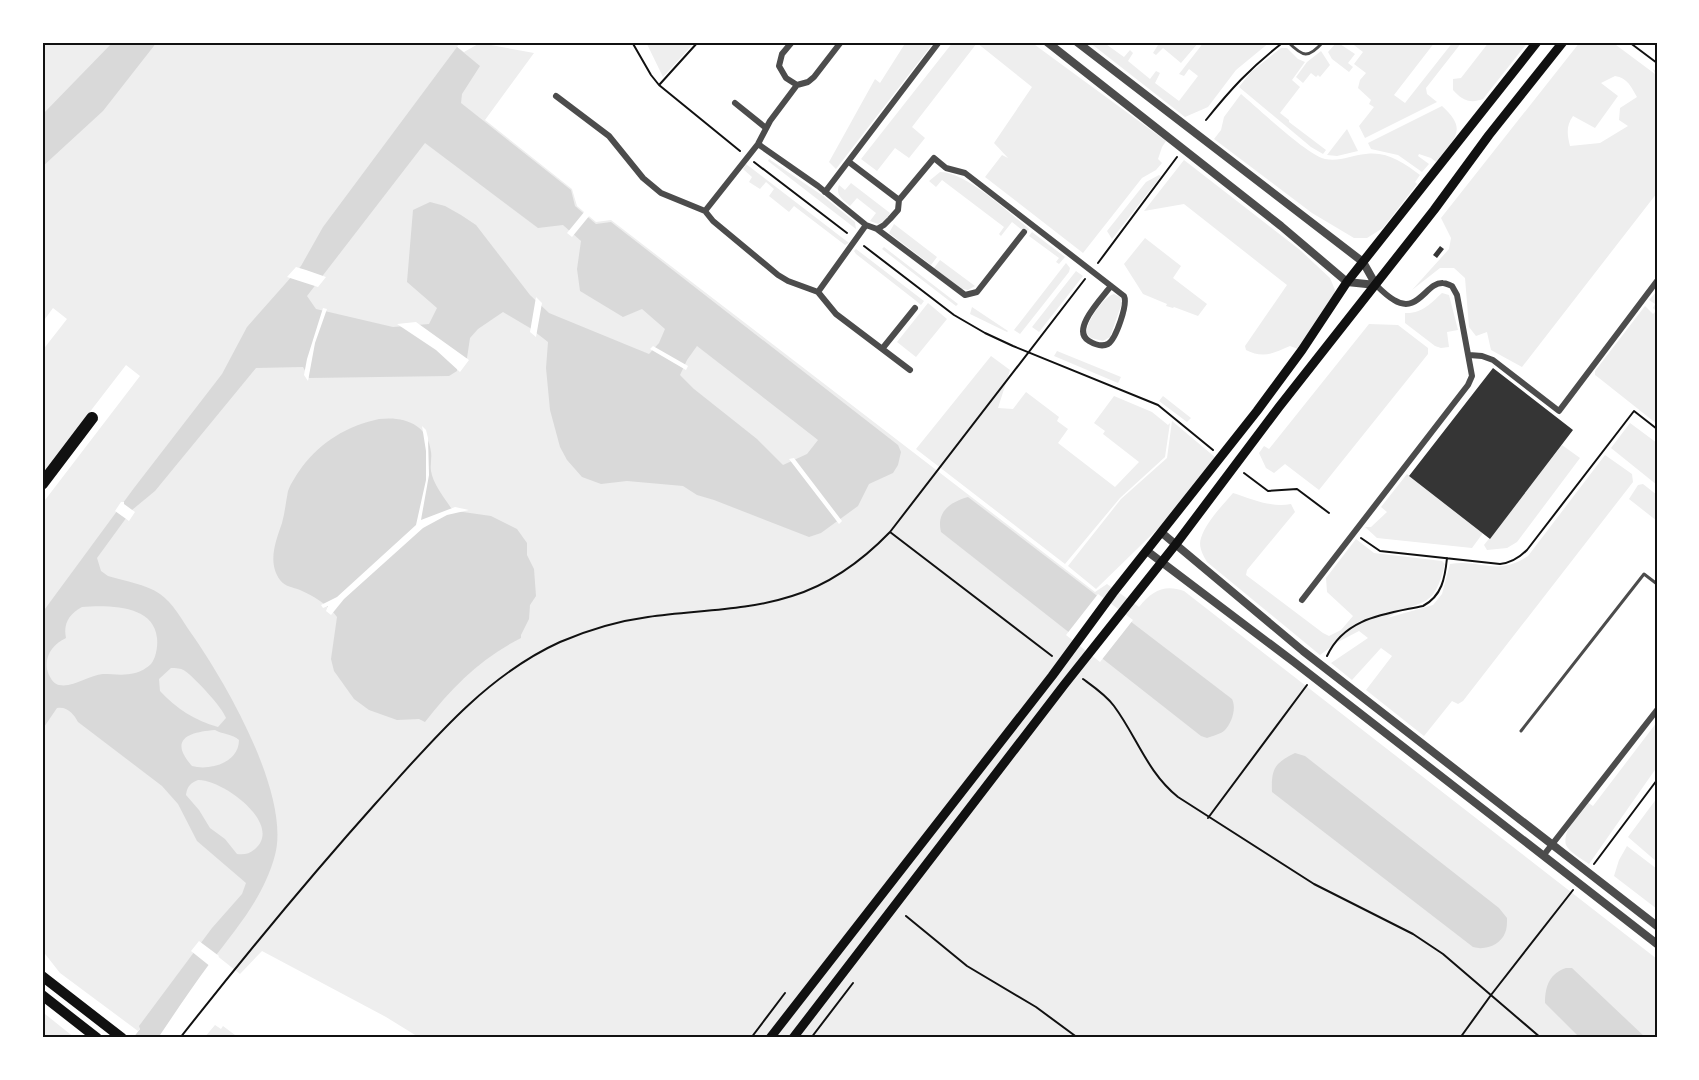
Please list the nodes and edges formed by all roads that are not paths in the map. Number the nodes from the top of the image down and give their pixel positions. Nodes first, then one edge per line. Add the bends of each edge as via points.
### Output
1 (792, 42) edge
2 (841, 42) edge
3 (939, 42) edge
4 (1047, 42) edge
5 (1077, 42) edge
6 (1288, 42) edge
7 (1323, 42) edge
8 (1537, 42) edge
9 (1563, 42) edge
10 (797, 85) junction
11 (556, 96) dead end
12 (735, 103) dead end
13 (766, 128) junction
14 (758, 144) junction
15 (849, 162) junction
16 (825, 192) junction
17 (899, 200) junction
18 (705, 211) junction
19 (867, 225) junction
20 (877, 229) junction
21 (1024, 232) dead end
22 (1363, 262) junction
23 (1657, 281) edge
24 (1347, 282) junction
25 (1376, 285) junction
26 (1111, 286) junction
27 (818, 292) junction
28 (915, 308) dead end
29 (882, 349) junction
30 (1469, 355) junction
31 (910, 370) dead end
32 (92, 418) dead end
33 (42, 484) edge
34 (1162, 533) junction
35 (1176, 544) junction
36 (1147, 551) junction
37 (1161, 562) junction
38 (1657, 584) edge
39 (1302, 600) dead end
40 (1657, 710) edge
41 (1521, 731) dead end
42 (1552, 845) junction
43 (1543, 856) junction
44 (1657, 926) edge
45 (1657, 944) edge
46 (42, 976) edge
47 (42, 995) edge
48 (97, 1038) edge
49 (122, 1038) edge
50 (770, 1038) edge
51 (793, 1038) edge

1 - 10 street via 782,54 779,66 786,78
2 - 10 street via 814,77
3 - 15 street
4 - 24 street
5 - 22 street
6 - 7 lane via 1304,55
8 - 22 main road
9 - 25 main road
10 - 13 street
11 - 18 street via 609,136 643,178 661,193
12 - 13 street
13 - 14 street
14 - 16 street
14 - 18 street
15 - 16 street
15 - 17 street
16 - 19 street
17 - 20 street via 898,210
17 - 26 street via 934,158 946,168 965,173
18 - 27 street via 778,274
19 - 20 street
19 - 27 street
20 - 21 street via 965,295 977,292
22 - 24 main road
22 - 25 street
23 - 30 street via 1559,411 1493,360
24 - 25 street
24 - 34 main road via 1302,350
25 - 30 street via 1395,302 1407,303 1418,301 1433,286 1452,286
25 - 35 main road
26 - 26 street via 1083,323 1084,337 1100,345 1109,344 1126,308 1124,296
27 - 29 street via 836,314
28 - 29 street
29 - 31 street
30 - 39 street via 1472,376 1468,385
32 - 33 highway
34 - 35 street
34 - 36 main road
35 - 37 main road
35 - 42 street via 1303,651
36 - 37 street
36 - 50 main road
37 - 43 street
37 - 51 main road
38 - 41 lane via 1644,574
40 - 42 street
42 - 43 street
42 - 44 street
43 - 45 street
46 - 49 highway
47 - 48 highway

